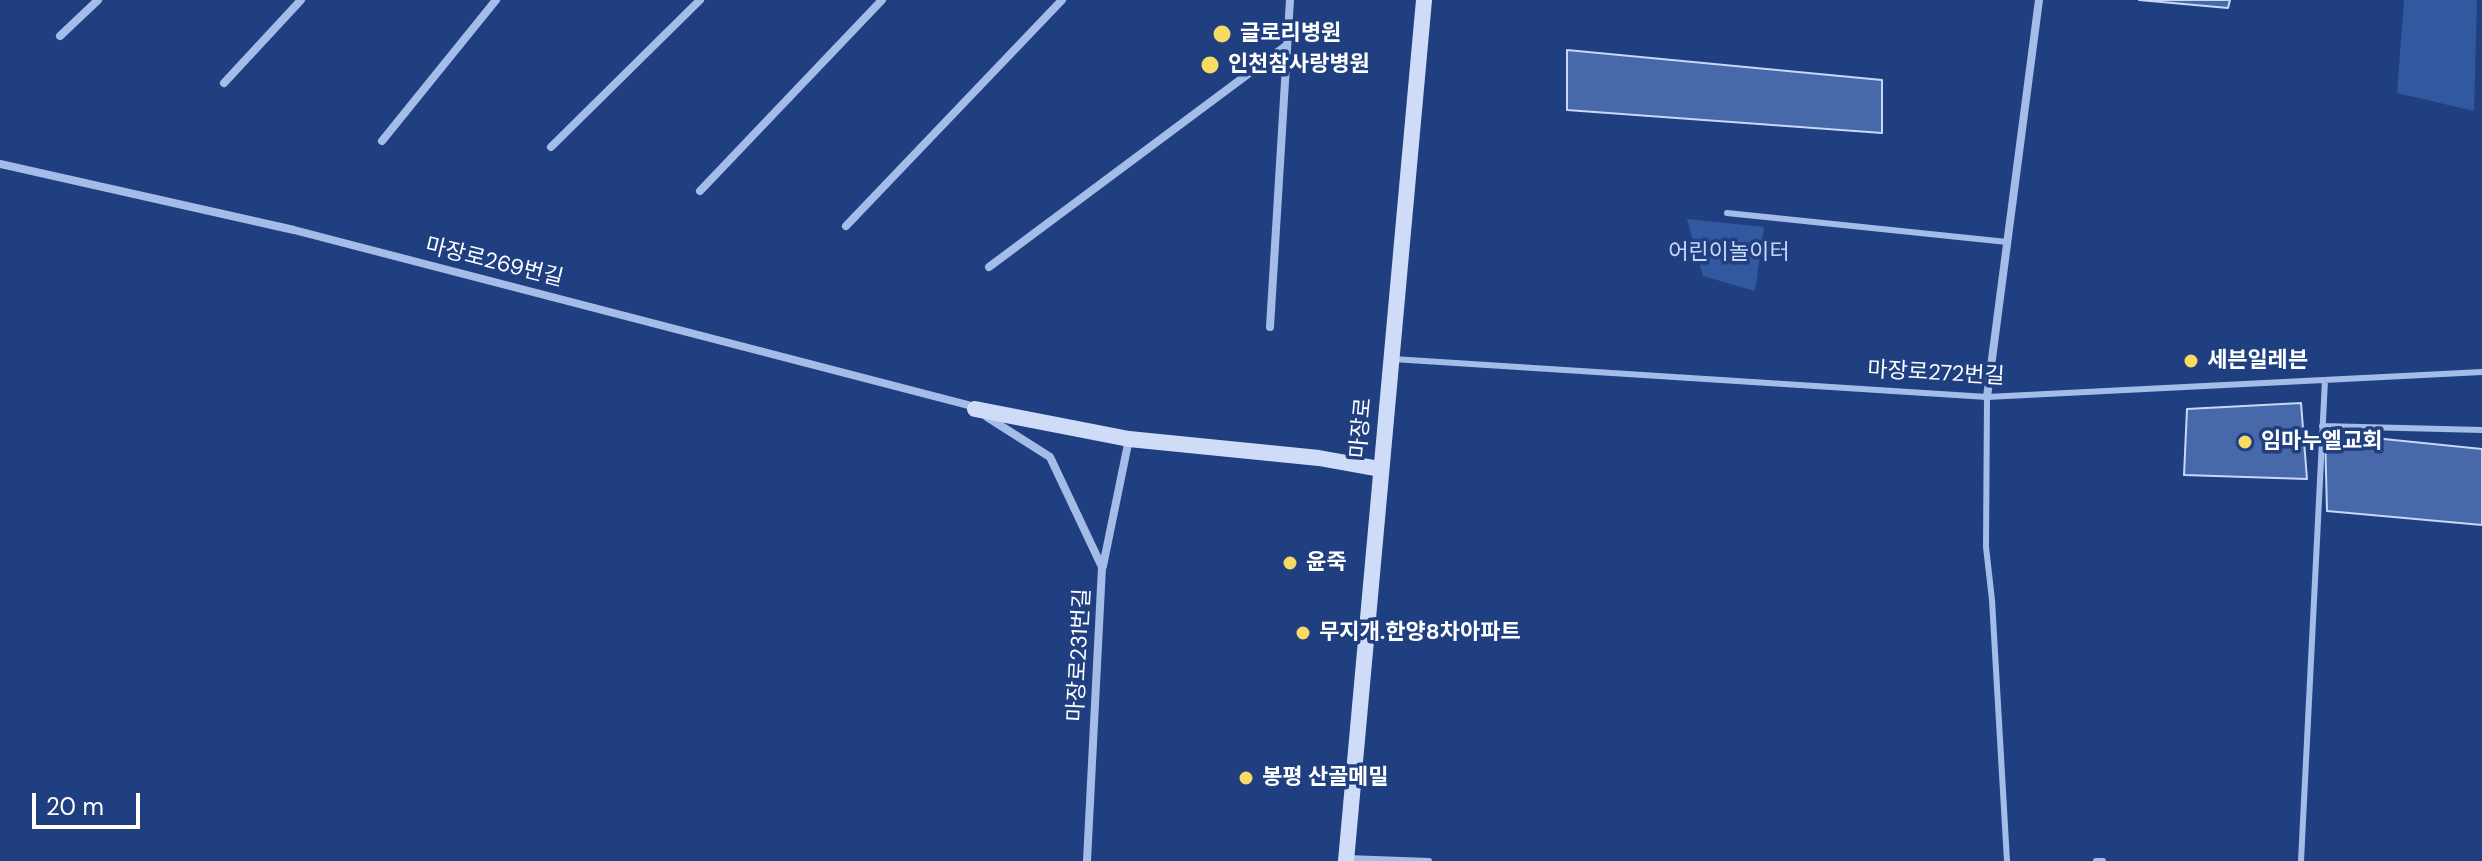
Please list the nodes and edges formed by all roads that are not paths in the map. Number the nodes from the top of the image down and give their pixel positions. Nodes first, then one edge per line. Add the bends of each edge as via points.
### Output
1 (98, 0) edge
2 (301, 0) edge
3 (496, 0) edge
4 (700, 0) edge
5 (882, 0) edge
6 (1062, 0) edge
7 (1290, 0) edge
8 (1424, 0) edge
9 (2039, 0) edge
10 (60, 36) dead end
11 (1287, 45) junction
12 (224, 83) dead end
13 (382, 141) dead end
14 (551, 147) dead end
15 (0, 164) edge
16 (700, 191) dead end
17 (1727, 213) dead end
18 (846, 226) dead end
19 (2007, 242) junction
20 (989, 267) dead end
21 (1270, 327) dead end
22 (1390, 358) junction
23 (2482, 372) edge
24 (2325, 380) junction
25 (1987, 397) junction
26 (975, 409) junction
27 (2322, 426) junction
28 (2482, 430) edge
29 (1129, 439) junction
30 (1380, 469) junction
31 (1102, 567) junction
32 (1346, 860) edge
33 (1087, 861) edge
34 (1429, 861) edge
35 (2007, 861) edge
36 (2096, 861) edge
37 (2103, 861) edge
38 (2301, 861) edge

1 - 10 street
2 - 12 street
3 - 13 street
4 - 14 street
5 - 16 street
6 - 18 street
7 - 11 street
8 - 22 main road, 마장로
9 - 19 street
11 - 20 street
11 - 21 street
15 - 26 street, 마장로269번길 via 294,230
17 - 19 lane
19 - 25 street
22 - 25 lane, 마장로272번길
22 - 30 main road, 마장로
23 - 24 lane, 마장로272번길
24 - 25 lane, 마장로272번길
24 - 27 lane
25 - 35 lane via 1986,547
26 - 29 main road
26 - 31 street, 마장로231번길 via 1050,457
27 - 28 lane
27 - 38 lane
29 - 30 main road
29 - 31 street
30 - 32 main road, 마장로
31 - 33 street, 마장로231번길
32 - 34 lane
36 - 37 lane

